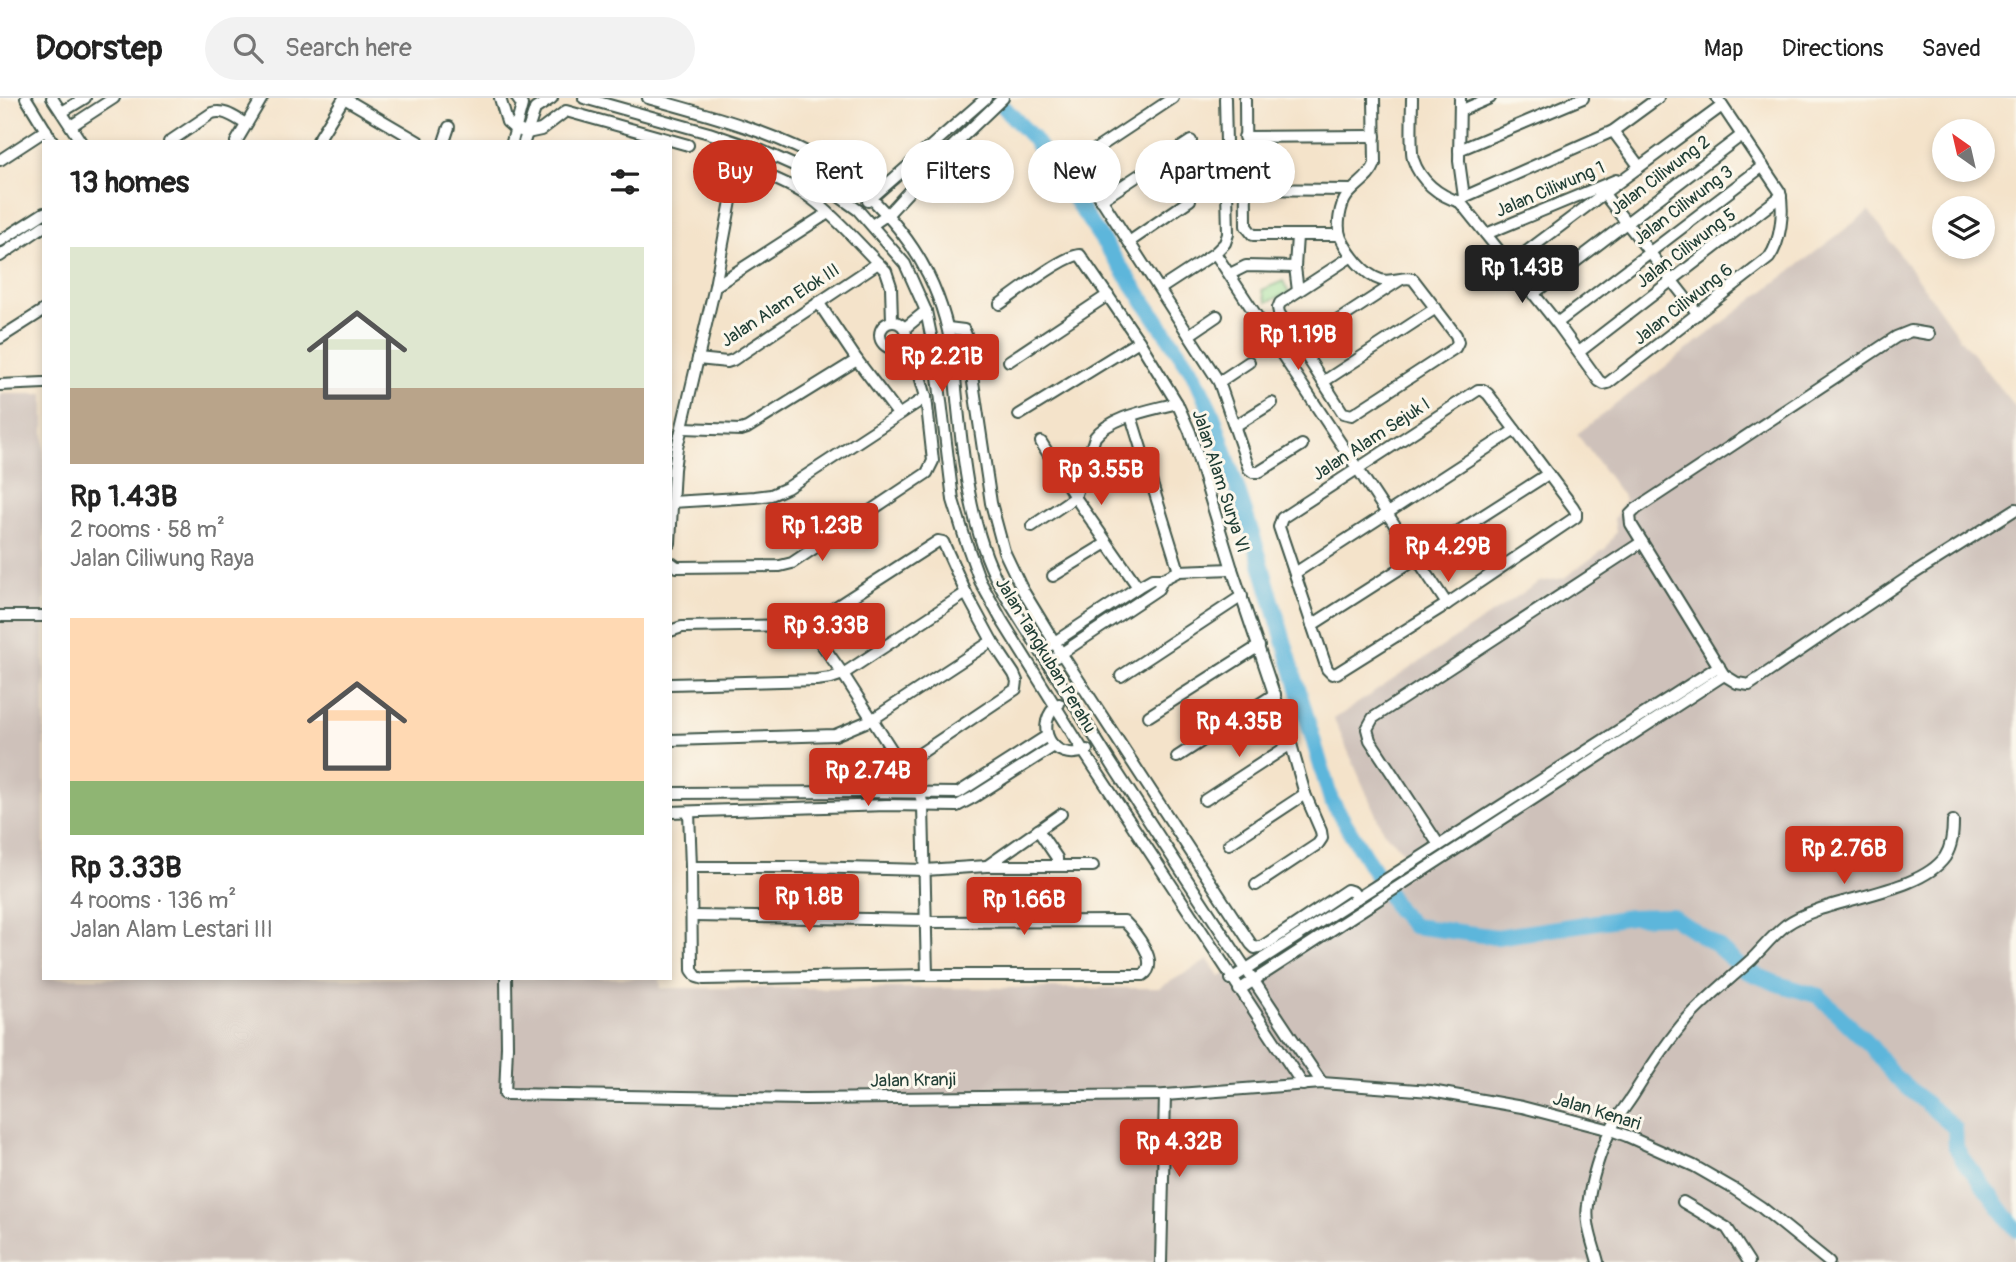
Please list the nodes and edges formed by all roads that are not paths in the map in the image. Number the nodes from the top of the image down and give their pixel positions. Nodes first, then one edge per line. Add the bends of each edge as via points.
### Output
1 (26, 98) edge
2 (52, 98) edge
3 (85, 98) edge
4 (114, 98) edge
5 (262, 98) edge
6 (344, 98) edge
7 (500, 98) edge
8 (552, 98) edge
9 (584, 98) edge
10 (648, 98) edge
11 (986, 98) edge
12 (1003, 98) edge
13 (1173, 98) edge
14 (1226, 98) edge
15 (1245, 98) edge
16 (1374, 98) edge
17 (1412, 98) edge
18 (1460, 98) edge
19 (1490, 98) edge
20 (1583, 98) edge
21 (1658, 98) edge
22 (520, 101) edge
23 (1719, 102) edge
24 (535, 109) junction
25 (1460, 111) junction
26 (62, 112) junction
27 (715, 117) junction
28 (246, 124) junction
29 (71, 126) junction
30 (449, 127) dead end
31 (46, 130) junction
32 (515, 130) junction
33 (1613, 131) junction
34 (707, 132) junction
35 (1742, 135) junction
36 (1375, 136) junction
37 (526, 137) edge
38 (1244, 137) junction
39 (52, 140) edge
40 (80, 140) edge
41 (172, 140) edge
42 (237, 140) edge
43 (318, 140) edge
44 (416, 140) edge
45 (445, 140) edge
46 (512, 140) edge
47 (670, 140) edge
48 (938, 140) edge
49 (959, 140) edge
50 (1110, 140) edge
51 (1244, 140) edge
52 (672, 141) edge
53 (688, 145) dead end
54 (791, 145) edge
55 (1459, 150) junction
56 (0, 160) edge
57 (1639, 166) junction
58 (1763, 166) junction
59 (901, 172) edge
60 (1627, 176) junction
61 (777, 181) edge
62 (887, 184) edge
63 (1295, 189) edge
64 (1352, 190) junction
65 (1604, 194) junction
66 (1781, 196) junction
67 (901, 200) edge
68 (1462, 200) junction
69 (730, 203) edge
70 (866, 203) edge
71 (876, 203) edge
72 (1103, 203) edge
73 (1185, 203) edge
74 (1246, 203) edge
75 (858, 210) junction
76 (828, 213) junction
77 (42, 214) edge
78 (888, 214) junction
79 (1626, 222) junction
80 (873, 225) junction
81 (42, 227) edge
82 (1486, 234) junction
83 (1339, 235) junction
84 (1297, 236) junction
85 (0, 242) edge
86 (1129, 242) junction
87 (1650, 252) junction
88 (1215, 253) junction
89 (0, 256) edge
90 (1352, 256) junction
91 (878, 263) junction
92 (1510, 264) junction
93 (1295, 267) junction
94 (1230, 274) junction
95 (1403, 279) junction
96 (1673, 280) junction
97 (715, 286) junction
98 (1160, 289) junction
99 (1298, 291) junction
100 (1533, 294) junction
101 (1108, 295) junction
102 (818, 302) junction
103 (1000, 304) dead end
104 (1436, 308) junction
105 (42, 311) edge
106 (926, 311) junction
107 (1698, 314) junction
108 (1217, 316) dead end
109 (892, 321) junction
110 (1557, 323) junction
111 (905, 328) junction
112 (948, 328) junction
113 (1929, 334) dead end
114 (1189, 335) junction
115 (0, 338) edge
116 (1139, 341) junction
117 (904, 342) junction
118 (1300, 345) junction
119 (1579, 352) junction
120 (698, 359) junction
121 (857, 360) junction
122 (1009, 361) dead end
123 (1249, 362) dead end
124 (1219, 382) junction
125 (1323, 382) junction
126 (42, 383) edge
127 (0, 385) edge
128 (926, 397) junction
129 (1177, 403) junction
130 (1272, 403) dead end
131 (898, 414) junction
132 (1019, 415) dead end
133 (1131, 416) junction
134 (1235, 426) junction
135 (683, 428) junction
136 (1515, 430) junction
137 (960, 432) junction
138 (944, 435) junction
139 (1041, 442) dead end
140 (1302, 444) dead end
141 (1358, 470) junction
142 (1548, 474) junction
143 (1075, 496) junction
144 (672, 502) joint
145 (990, 503) junction
146 (973, 505) junction
147 (2016, 509) edge
148 (1387, 513) junction
149 (1032, 526) dead end
150 (1642, 542) junction
151 (1107, 543) junction
152 (1417, 558) junction
153 (672, 564) edge
154 (1232, 569) junction
155 (1179, 571) junction
156 (1295, 573) junction
157 (1053, 576) dead end
158 (1163, 579) junction
159 (1138, 587) junction
160 (966, 593) junction
161 (1242, 596) junction
162 (1447, 604) junction
163 (0, 616) edge
164 (42, 616) edge
165 (1088, 621) junction
166 (808, 625) junction
167 (1312, 625) junction
168 (672, 630) edge
169 (1095, 631) junction
170 (992, 641) junction
171 (1054, 643) junction
172 (1259, 646) junction
173 (1041, 651) junction
174 (1061, 653) junction
175 (1048, 663) junction
176 (1721, 671) junction
177 (843, 674) junction
178 (1121, 676) dead end
179 (672, 684) edge
180 (1275, 694) junction
181 (1069, 698) junction
182 (1056, 706) junction
183 (1149, 716) dead end
184 (873, 719) junction
185 (1044, 738) junction
186 (672, 740) edge
187 (1099, 744) junction
188 (1291, 744) junction
189 (1051, 748) junction
190 (1084, 752) junction
191 (1177, 757) dead end
192 (902, 765) junction
193 (863, 792) junction
194 (672, 793) edge
195 (920, 794) junction
196 (1306, 794) junction
197 (1205, 800) dead end
198 (923, 806) junction
199 (672, 812) edge
200 (689, 812) junction
201 (1061, 814) dead end
202 (1953, 821) dead end
203 (1038, 830) junction
204 (1229, 844) dead end
205 (1439, 845) junction
206 (1173, 858) junction
207 (1194, 859) junction
208 (987, 866) junction
209 (1057, 866) junction
210 (1093, 866) dead end
211 (691, 867) junction
212 (925, 870) junction
213 (1395, 880) junction
214 (1188, 881) junction
215 (1256, 885) dead end
216 (1361, 895) junction
217 (692, 916) junction
218 (926, 921) junction
219 (1246, 970) junction
220 (927, 975) junction
221 (1231, 979) junction
222 (506, 980) edge
223 (1254, 981) junction
224 (1239, 990) junction
225 (1322, 1083) junction
226 (1303, 1085) junction
227 (1165, 1095) junction
228 (1611, 1130) junction
229 (1683, 1202) dead end
230 (1161, 1262) edge
231 (1598, 1262) edge
232 (1749, 1262) edge
233 (1829, 1262) edge

1 - 31 street
2 - 26 street
3 - 26 street
4 - 29 street
5 - 28 street
6 - 43 street
6 - 44 street
7 - 32 street via 505,118
8 - 24 street
9 - 34 street, Jalan Tangkuban Perahu
10 - 27 street, Jalan Tangkuban Perahu
11 - 48 street
12 - 49 street
13 - 50 street
14 - 88 street via 1228,234
15 - 38 street
16 - 36 street
17 - 68 street via 1412,157 1432,187 1448,198
18 - 25 street
19 - 25 street
20 - 55 street
21 - 33 street
22 - 24 street
22 - 32 street
23 - 35 street
23 - 57 street, Jalan Ciliwung 1
24 - 37 street
25 - 55 street
26 - 29 street
27 - 34 street
27 - 54 street, Jalan Tangkuban Perahu
28 - 41 street via 218,111
28 - 42 street
29 - 40 street
30 - 45 street
31 - 39 street
31 - 56 street
32 - 37 street
32 - 46 street
33 - 57 street
33 - 68 street
34 - 75 street, Jalan Tangkuban Perahu via 798,167
35 - 58 street
35 - 79 street, Jalan Ciliwung 2
36 - 38 street
36 - 64 street via 1376,164
37 - 47 street via 566,111
38 - 51 street
52 - 53 street
55 - 68 street
57 - 60 street, Jalan Ciliwung 1
58 - 66 street
58 - 87 street, Jalan Ciliwung 3
59 - 62 street
60 - 65 street, Jalan Ciliwung 1
60 - 82 street, Jalan Ciliwung 1
61 - 76 street
63 - 64 street
64 - 83 street via 1341,208
65 - 79 street
65 - 92 street, Jalan Ciliwung 1
66 - 96 street, Jalan Ciliwung 5
66 - 107 street, Jalan Ciliwung 6 via 1777,245 1769,258
67 - 78 street
68 - 82 street
69 - 97 street
70 - 75 street
71 - 78 street, Jalan Tangkuban Perahu
72 - 86 street
73 - 86 street
74 - 84 street via 1246,226 1253,235
75 - 80 street, Jalan Tangkuban Perahu
76 - 91 street
76 - 97 street
77 - 85 street
78 - 80 street
78 - 112 street, Jalan Tangkuban Perahu via 920,259
79 - 87 street
79 - 100 street, Jalan Ciliwung 2
80 - 106 street, Jalan Tangkuban Perahu via 905,264
81 - 89 street
82 - 92 street
83 - 84 street
83 - 90 street
84 - 93 street
86 - 98 street
87 - 96 street
87 - 110 street, Jalan Ciliwung 3
88 - 94 street
88 - 98 street
90 - 95 street via 1377,279
90 - 99 street
91 - 102 street, Jalan Alam Elok III
91 - 109 street via 890,278
92 - 100 street
93 - 94 street via 1246,266
93 - 99 street
94 - 141 street
95 - 104 street via 1413,279
95 - 118 street
96 - 107 street
96 - 119 street, Jalan Ciliwung 5
97 - 120 street
98 - 114 street
99 - 118 street via 1278,308
100 - 110 street
101 - 103 street, Jalan Alam Surya VI via 1082,256 1075,254
101 - 116 street, Jalan Alam Surya VI
101 - 122 street
102 - 120 street, Jalan Alam Elok III via 733,360
102 - 121 street
104 - 125 street
104 - 125 street via 1458,342 1455,348 1352,415 1343,413
105 - 115 street
106 - 111 street
106 - 138 street, Jalan Tangkuban Perahu
107 - 119 street, Jalan Ciliwung 6 via 1604,384
108 - 114 street
109 - 111 street
109 - 117 street via 881,331 884,344 891,348
110 - 119 street
111 - 117 street
112 - 137 street, Jalan Tangkuban Perahu
112 - 145 street via 964,330 966,335
113 - 150 street via 1911,331 1896,337 1636,509 1630,515 1631,524
114 - 124 street
116 - 129 street, Jalan Alam Surya VI
116 - 132 street
117 - 128 street via 916,362
118 - 125 street
120 - 135 street
121 - 131 street
121 - 135 street via 747,428
123 - 124 street
124 - 134 street
126 - 127 street
128 - 131 street
128 - 153 street via 933,461 927,473 792,563
129 - 133 street
129 - 154 street, Jalan Alam Surya VI
130 - 134 street
131 - 144 street via 771,495
133 - 143 street via 1110,424 1095,437
133 - 155 street
134 - 140 street via 1253,472
135 - 144 street
136 - 141 street, Jalan Alam Sejuk I via 1488,394 1478,390
136 - 142 street
136 - 148 street
137 - 138 street
137 - 146 street, Jalan Tangkuban Perahu
138 - 182 street, Jalan Tangkuban Perahu via 953,500 980,581
139 - 143 street
141 - 148 street
141 - 156 street, Jalan Alam Sejuk I via 1282,518 1279,527
142 - 152 street
142 - 162 street via 1576,517
143 - 149 street
143 - 151 street
145 - 146 street
145 - 171 street via 1004,551
146 - 173 street, Jalan Tangkuban Perahu via 995,576
147 - 176 street via 1749,685 1737,683
148 - 152 street
148 - 156 street
150 - 176 street
150 - 205 street via 1373,718 1367,729 1370,740
151 - 157 street
151 - 159 street
152 - 162 street
152 - 167 street
154 - 155 street
154 - 161 street, Jalan Alam Surya VI
155 - 158 street
156 - 167 street
158 - 159 street
158 - 169 street via 1158,589
159 - 165 street
160 - 166 street via 943,542 938,541
160 - 170 street
160 - 177 street
161 - 172 street, Jalan Alam Surya VI
161 - 178 street
162 - 167 street via 1332,674
163 - 164 street
165 - 169 street
165 - 171 street
166 - 168 street
166 - 177 street
169 - 174 street
170 - 184 street
170 - 192 street via 1017,681 1016,689
171 - 173 street
171 - 174 street
172 - 180 street, Jalan Alam Surya VI
172 - 183 street
173 - 175 street, Jalan Tangkuban Perahu
174 - 175 street
174 - 207 street
175 - 181 street, Jalan Tangkuban Perahu
176 - 205 street
176 - 213 street
177 - 179 street via 816,680
177 - 184 street
180 - 188 street, Jalan Alam Surya VI
180 - 191 street
181 - 182 street
181 - 187 street, Jalan Tangkuban Perahu
182 - 185 street
182 - 190 street, Jalan Tangkuban Perahu
184 - 186 street via 835,735
184 - 192 street
185 - 189 street
185 - 195 street via 958,793
187 - 190 street
187 - 206 street, Jalan Tangkuban Perahu
188 - 196 street, Jalan Alam Surya VI
188 - 197 street
189 - 190 street via 1069,754
189 - 198 street via 967,802
190 - 221 street, Jalan Tangkuban Perahu
192 - 193 street
192 - 195 street
193 - 194 street
193 - 195 street
195 - 198 street
196 - 204 street
196 - 215 street, Jalan Alam Surya VI via 1322,838
198 - 200 street
198 - 212 street
199 - 200 street
200 - 211 street
201 - 203 street
202 - 228 street via 1949,849 1928,872 1787,924 1670,1040
203 - 208 street
203 - 209 street via 1057,858
205 - 213 street
206 - 207 street
206 - 214 street, Jalan Tangkuban Perahu
207 - 214 street
207 - 216 street via 1255,948 1347,890
208 - 209 street
208 - 212 street
209 - 210 street
211 - 212 street
211 - 217 street
212 - 218 street
213 - 216 street
213 - 223 street via 1372,903
214 - 219 street, Jalan Tangkuban Perahu
216 - 219 street
217 - 218 street
217 - 220 street via 692,970 704,979
218 - 220 street
218 - 220 street via 1124,921 1150,966 1143,975
219 - 221 street
219 - 223 street, Jalan Tangkuban Perahu
221 - 224 street, Jalan Tangkuban Perahu
222 - 227 street, Jalan Kranji via 505,1094 805,1099
223 - 224 street
223 - 225 street, Jalan Tangkuban Perahu
224 - 226 street, Jalan Tangkuban Perahu
225 - 226 street, Jalan Kranji
225 - 228 street, Jalan Kenari via 1444,1094 1522,1107
226 - 227 street, Jalan Kranji
227 - 230 street
228 - 231 street via 1587,1206
228 - 233 street, Jalan Kenari via 1734,1189
229 - 232 street via 1727,1228

